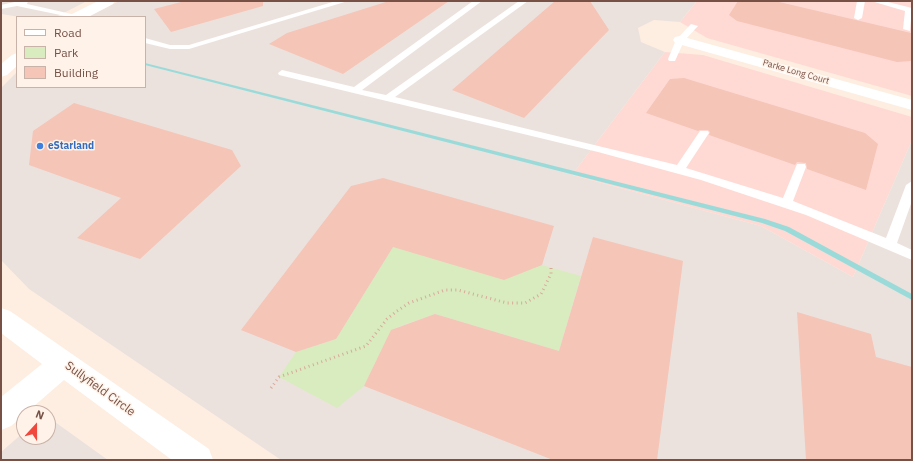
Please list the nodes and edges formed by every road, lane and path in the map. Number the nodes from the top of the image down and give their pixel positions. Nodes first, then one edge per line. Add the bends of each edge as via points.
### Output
1 (31, 1) edge
2 (108, 1) edge
3 (344, 1) edge
4 (478, 1) edge
5 (524, 1) edge
6 (861, 1) edge
7 (875, 1) edge
8 (18, 4) junction
9 (1, 7) edge
10 (911, 10) edge
11 (74, 16) edge
12 (81, 16) edge
13 (858, 18) dead end
14 (694, 26) dead end
15 (907, 29) dead end
16 (146, 40) edge
17 (680, 40) junction
18 (16, 59) edge
19 (672, 59) dead end
20 (1, 72) edge
21 (282, 73) dead end
22 (356, 90) junction
23 (387, 99) junction
24 (912, 105) edge
25 (704, 133) dead end
26 (801, 167) dead end
27 (680, 169) junction
28 (912, 185) edge
29 (786, 202) junction
30 (890, 244) junction
31 (912, 255) edge
32 (551, 268) dead end
33 (1, 319) edge
34 (64, 363) junction
35 (271, 388) dead end
36 (1, 416) edge
37 (198, 460) edge

1 - 8 lane
2 - 12 street
3 - 16 lane via 189,48 170,47
4 - 22 lane
5 - 23 lane
6 - 13 lane
7 - 10 lane
8 - 9 lane
8 - 11 lane
10 - 15 lane
14 - 17 lane
17 - 19 lane
17 - 24 street, Parke Long Court
18 - 20 street
21 - 22 lane
22 - 23 lane
23 - 27 lane
25 - 27 lane
26 - 29 lane
27 - 29 lane
28 - 30 lane
29 - 30 lane
30 - 31 lane
32 - 35 path via 551,274 541,294 525,303 507,303 458,290 445,290 409,303 387,319 366,346 279,377
33 - 34 street, Sullyfield Circle
34 - 36 street
34 - 37 street, Sullyfield Circle

